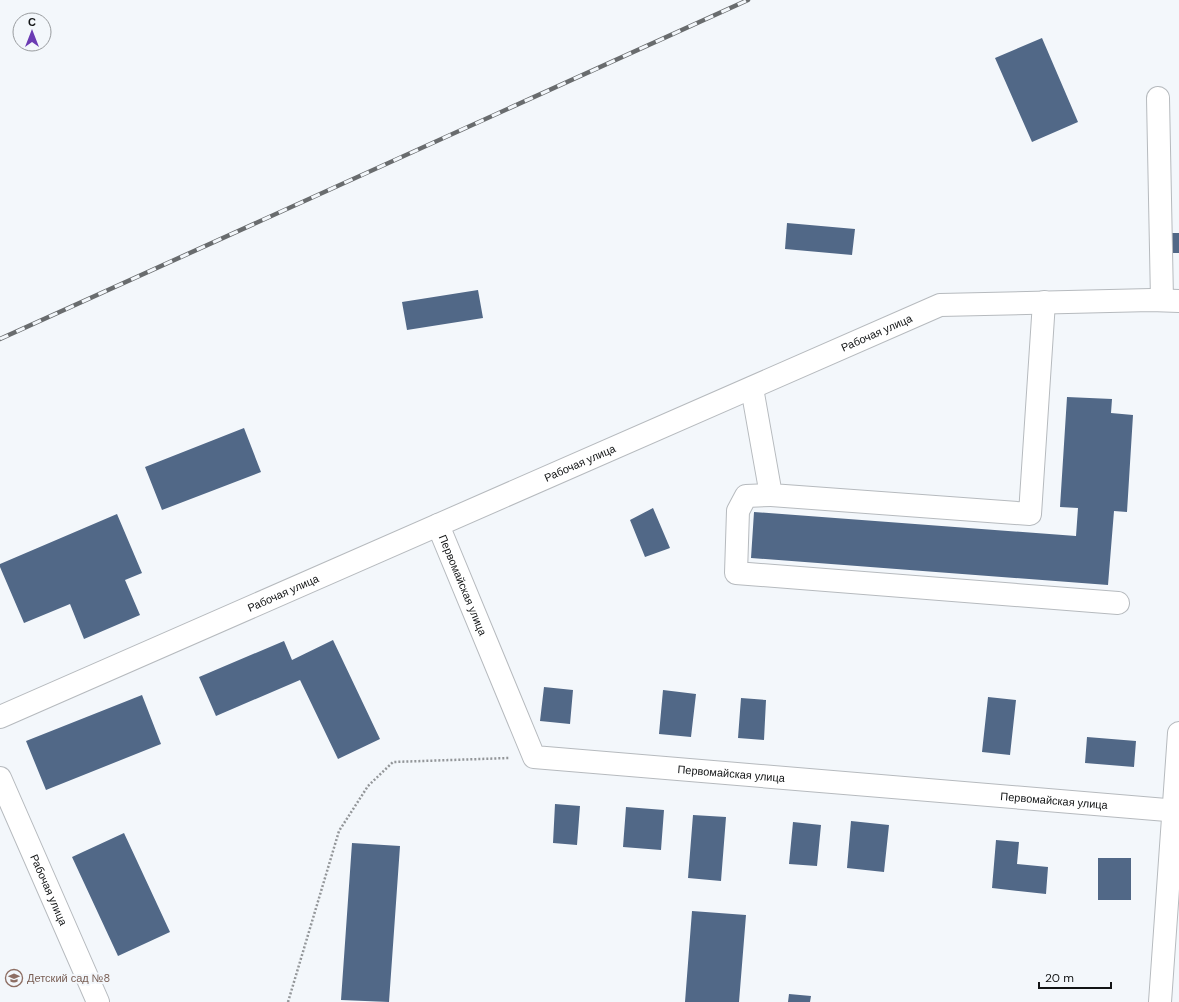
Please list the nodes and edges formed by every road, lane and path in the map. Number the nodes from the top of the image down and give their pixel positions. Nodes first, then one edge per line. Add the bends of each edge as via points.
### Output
1 (1158, 98) dead end
2 (1171, 300) edge
3 (1044, 302) junction
4 (752, 388) junction
5 (772, 495) junction
6 (438, 525) junction
7 (1118, 603) dead end
8 (0, 717) edge
9 (1179, 733) edge
10 (534, 757) junction
11 (0, 778) edge
12 (1176, 810) edge
13 (98, 1002) edge
14 (288, 1002) edge
15 (1160, 1002) edge

1 - 2 street
2 - 3 street, Рабочая улица
3 - 4 street, Рабочая улица via 940,305
3 - 5 street via 1030,514
4 - 5 street
4 - 6 street, Рабочая улица
5 - 7 street via 746,496 738,511 736,572
6 - 8 street, Рабочая улица
6 - 10 street, Первомайская улица
9 - 12 street
10 - 12 street, Первомайская улица
10 - 14 path via 393,762 368,786 339,831
11 - 13 street, Рабочая улица
12 - 15 street

